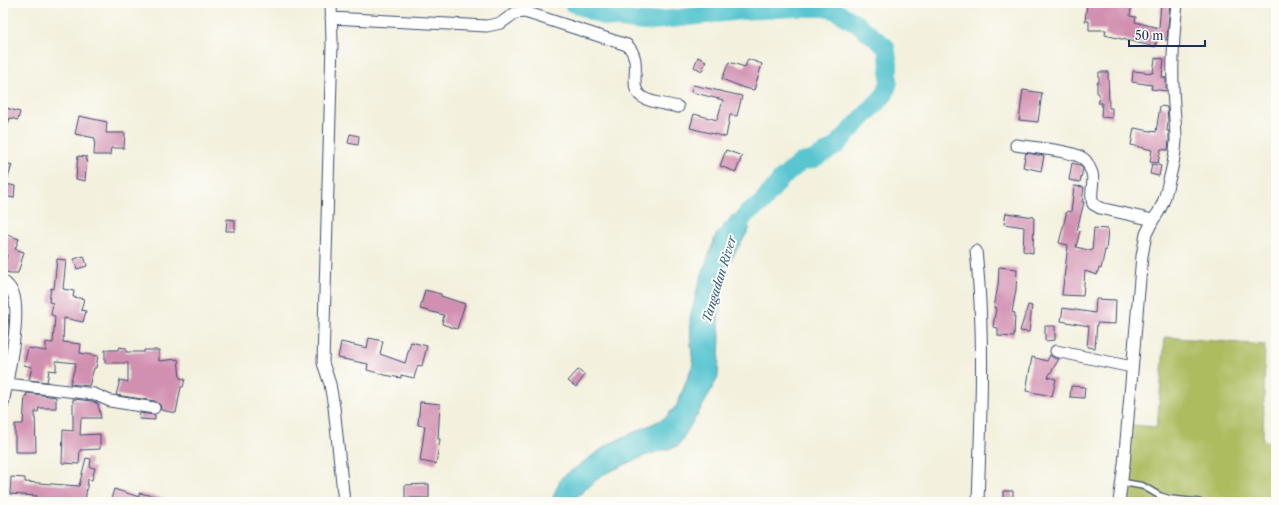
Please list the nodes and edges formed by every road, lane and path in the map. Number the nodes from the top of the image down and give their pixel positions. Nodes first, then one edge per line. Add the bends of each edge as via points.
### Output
1 (331, 3) edge
2 (1177, 3) edge
3 (332, 18) junction
4 (678, 107) dead end
5 (1016, 145) dead end
6 (1153, 220) junction
7 (976, 251) dead end
8 (3, 281) edge
9 (1056, 351) dead end
10 (1132, 367) junction
11 (7, 384) junction
12 (3, 404) edge
13 (154, 408) dead end
14 (1121, 482) junction
15 (344, 502) edge
16 (978, 502) edge
17 (1119, 502) edge
18 (1200, 502) edge

1 - 3 street
2 - 6 street via 1173,83 1176,142 1164,201
3 - 4 street via 487,26 501,23 515,13 525,12 627,45 635,55 637,92 650,100
3 - 15 street via 323,363 334,407
5 - 6 street via 1071,154 1084,159 1092,174 1092,204
6 - 10 street via 1144,243
7 - 16 street via 982,324
8 - 11 street via 13,294 16,311
9 - 10 street
10 - 14 street
11 - 12 street
11 - 13 street via 94,394 110,401
14 - 17 street
14 - 18 lane via 1143,486 1170,499

